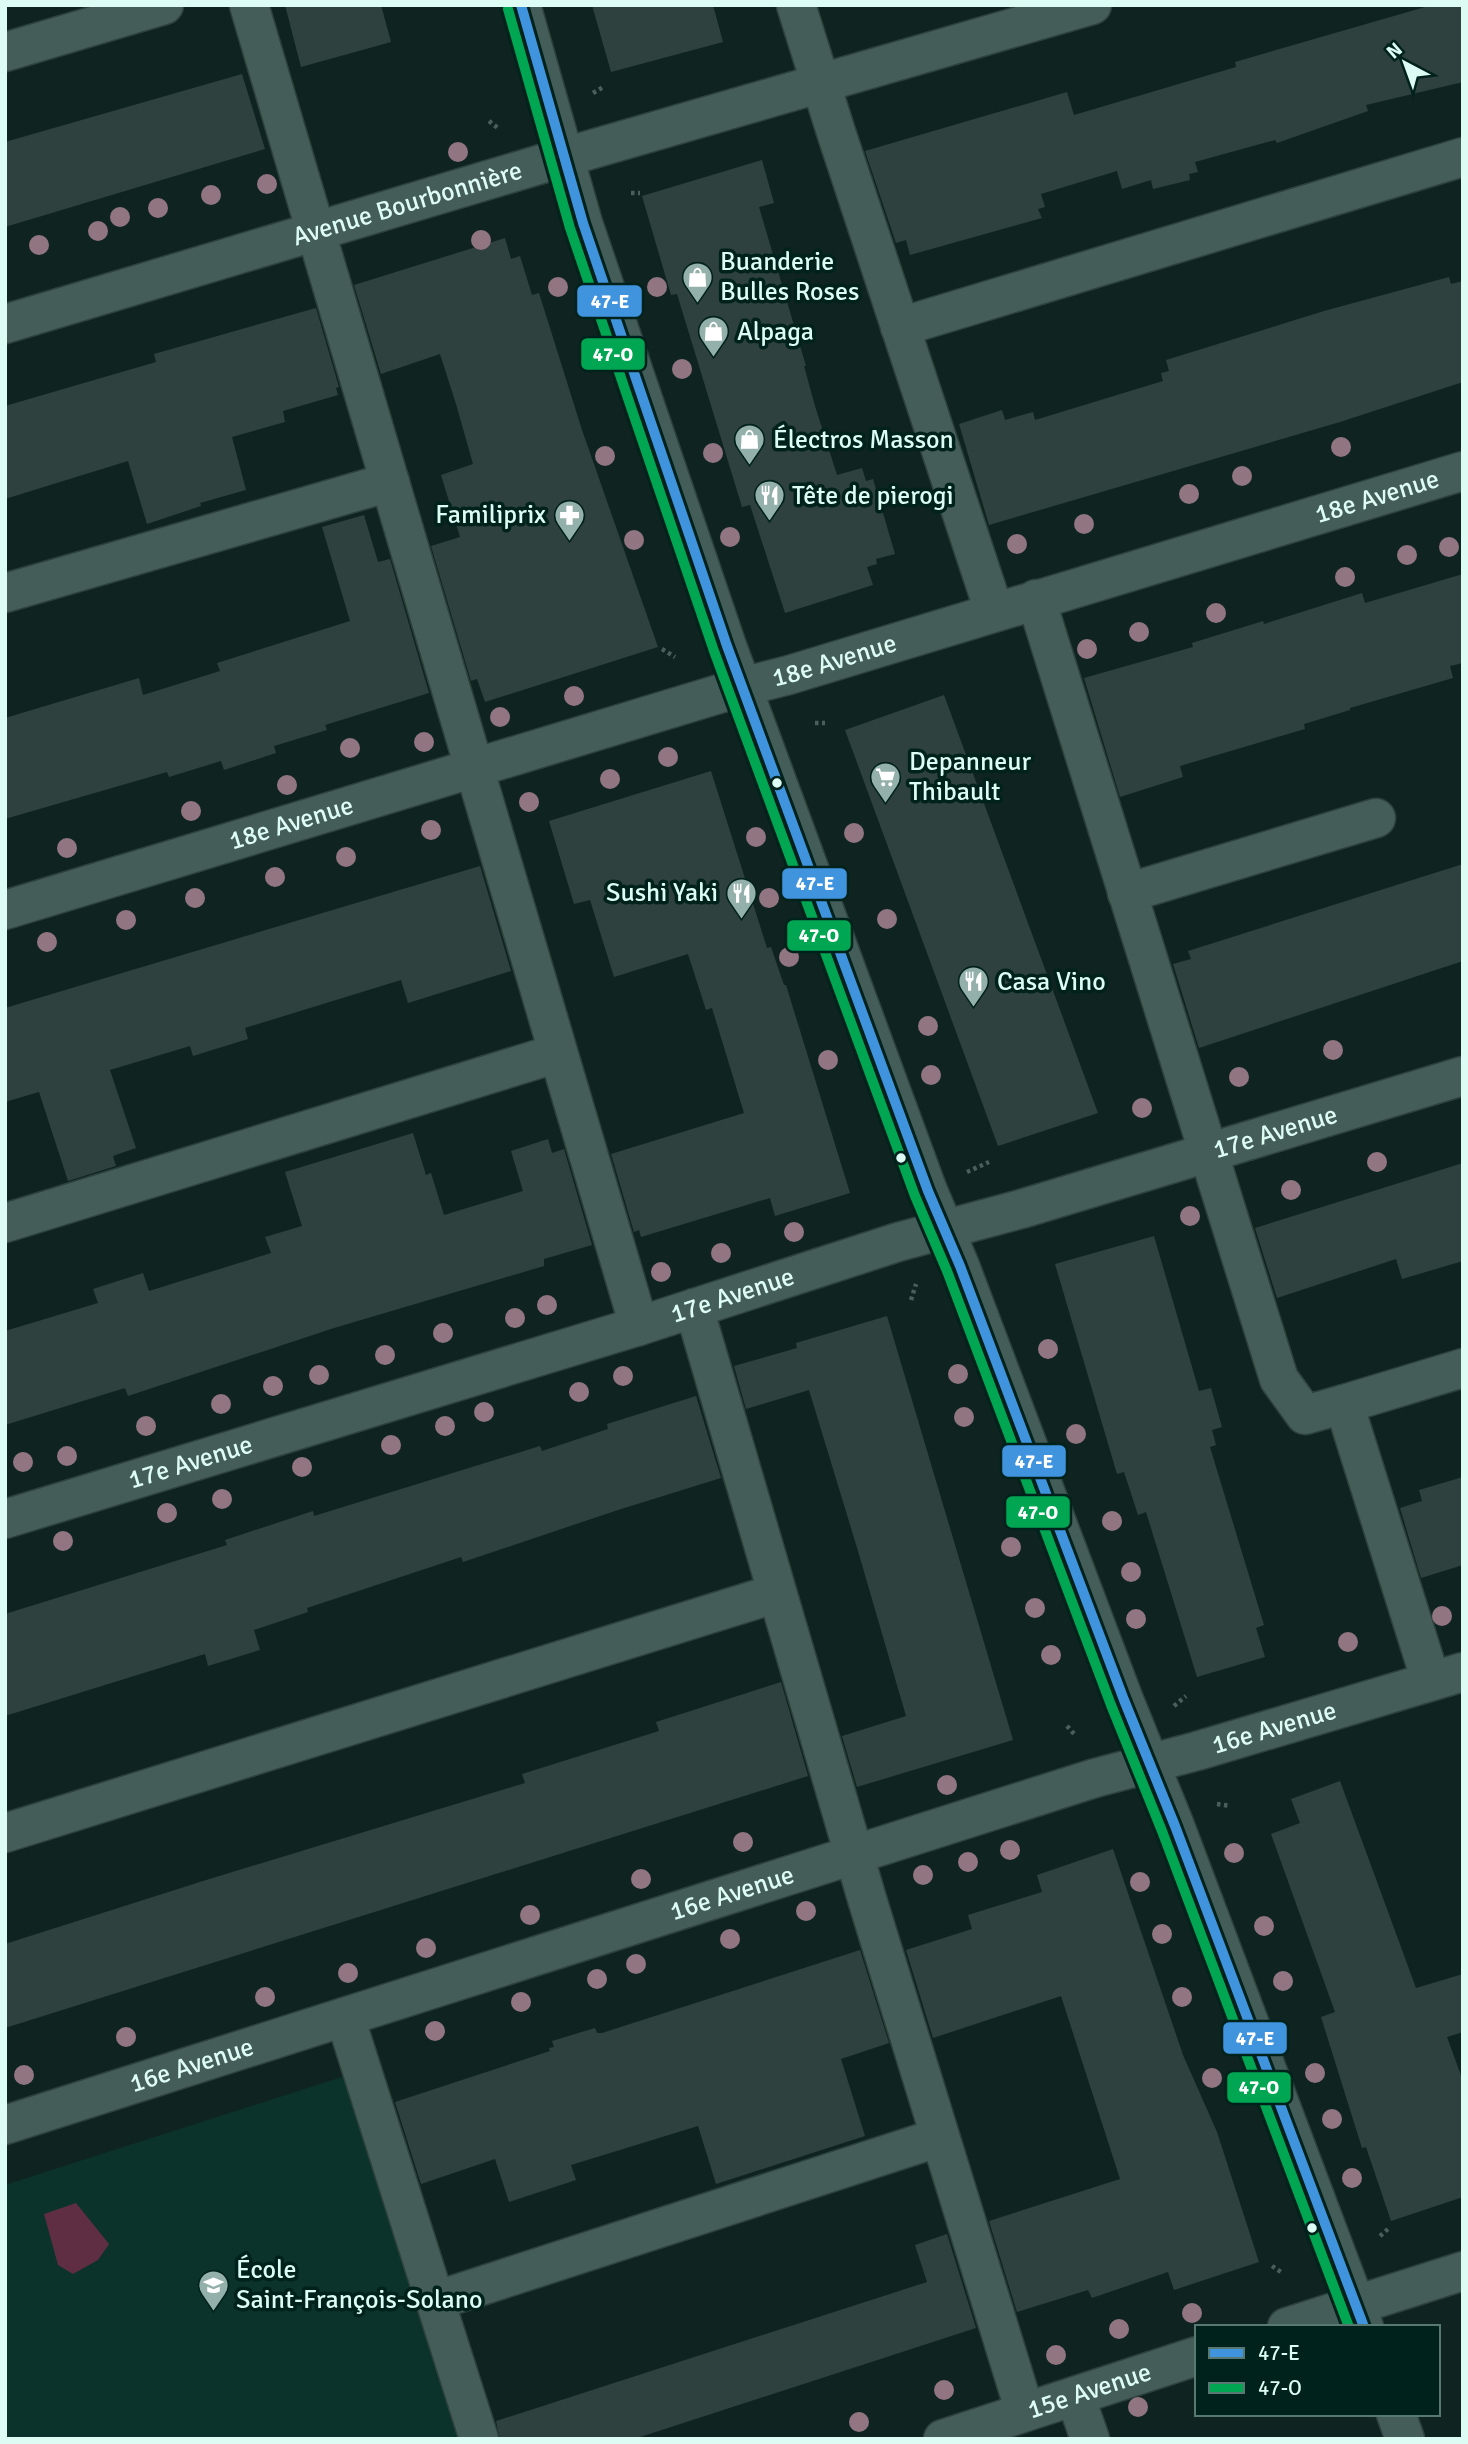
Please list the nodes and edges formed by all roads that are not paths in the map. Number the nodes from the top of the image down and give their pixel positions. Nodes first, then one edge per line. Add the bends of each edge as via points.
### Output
1 (164, 5) edge
2 (249, 5) edge
3 (521, 5) edge
4 (796, 5) edge
5 (1092, 5) edge
6 (5, 52) edge
7 (820, 85) junction
8 (565, 157) junction
9 (1463, 158) edge
10 (316, 233) junction
11 (5, 324) edge
12 (900, 327) junction
13 (1463, 471) edge
14 (390, 482) junction
15 (5, 593) edge
16 (1036, 599) junction
17 (994, 611) junction
18 (742, 687) junction
19 (474, 768) junction
20 (1376, 818) dead end
21 (1127, 893) junction
22 (5, 911) edge
23 (558, 1054) junction
24 (1463, 1076) edge
25 (1208, 1152) junction
26 (5, 1223) edge
27 (943, 1230) junction
28 (694, 1308) junction
29 (639, 1325) junction
30 (1463, 1368) edge
31 (1345, 1404) junction
32 (5, 1519) edge
33 (777, 1593) junction
34 (1447, 1676) edge
35 (1150, 1763) junction
36 (5, 1833) edge
37 (855, 1855) junction
38 (345, 2017) junction
39 (5, 2125) edge
40 (940, 2137) junction
41 (1463, 2271) edge
42 (435, 2301) junction
43 (1360, 2316) edge
44 (1300, 2325) edge
45 (1195, 2357) edge
46 (1075, 2396) junction
47 (1025, 2412) junction
48 (1397, 2416) edge
49 (479, 2439) edge
50 (943, 2439) edge
51 (1090, 2439) edge
52 (1405, 2439) edge

1 - 6 street
2 - 10 street
3 - 8 street
4 - 7 street
5 - 7 street, Avenue Bourbonnière
7 - 8 street, Avenue Bourbonnière
7 - 12 street
8 - 10 street, Avenue Bourbonnière
8 - 18 street via 583,223
9 - 12 street
10 - 11 street, Avenue Bourbonnière
10 - 14 street
12 - 17 street
13 - 16 street, 18e Avenue
14 - 15 street
14 - 19 street
16 - 17 street, 18e Avenue
16 - 21 street
17 - 18 street, 18e Avenue
18 - 19 street, 18e Avenue
18 - 27 street
19 - 22 street, 18e Avenue
19 - 23 street
20 - 21 street
21 - 25 street
23 - 26 street
23 - 29 street
24 - 25 street, 17e Avenue
25 - 27 street, 17e Avenue
25 - 31 street via 1279,1379 1305,1415
27 - 28 street, 17e Avenue
27 - 35 street
28 - 29 street, 17e Avenue
28 - 33 street
29 - 32 street, 17e Avenue
30 - 31 street
31 - 34 street
33 - 36 street
33 - 37 street
34 - 35 street, 16e Avenue
35 - 37 street, 16e Avenue
35 - 43 street
37 - 38 street, 16e Avenue
37 - 40 street
38 - 39 street, 16e Avenue
38 - 42 street
40 - 42 street
40 - 47 street
41 - 43 street
42 - 49 street
43 - 44 street
45 - 46 street, 15e Avenue
46 - 47 street, 15e Avenue
46 - 51 street
47 - 50 street, 15e Avenue
48 - 52 street

